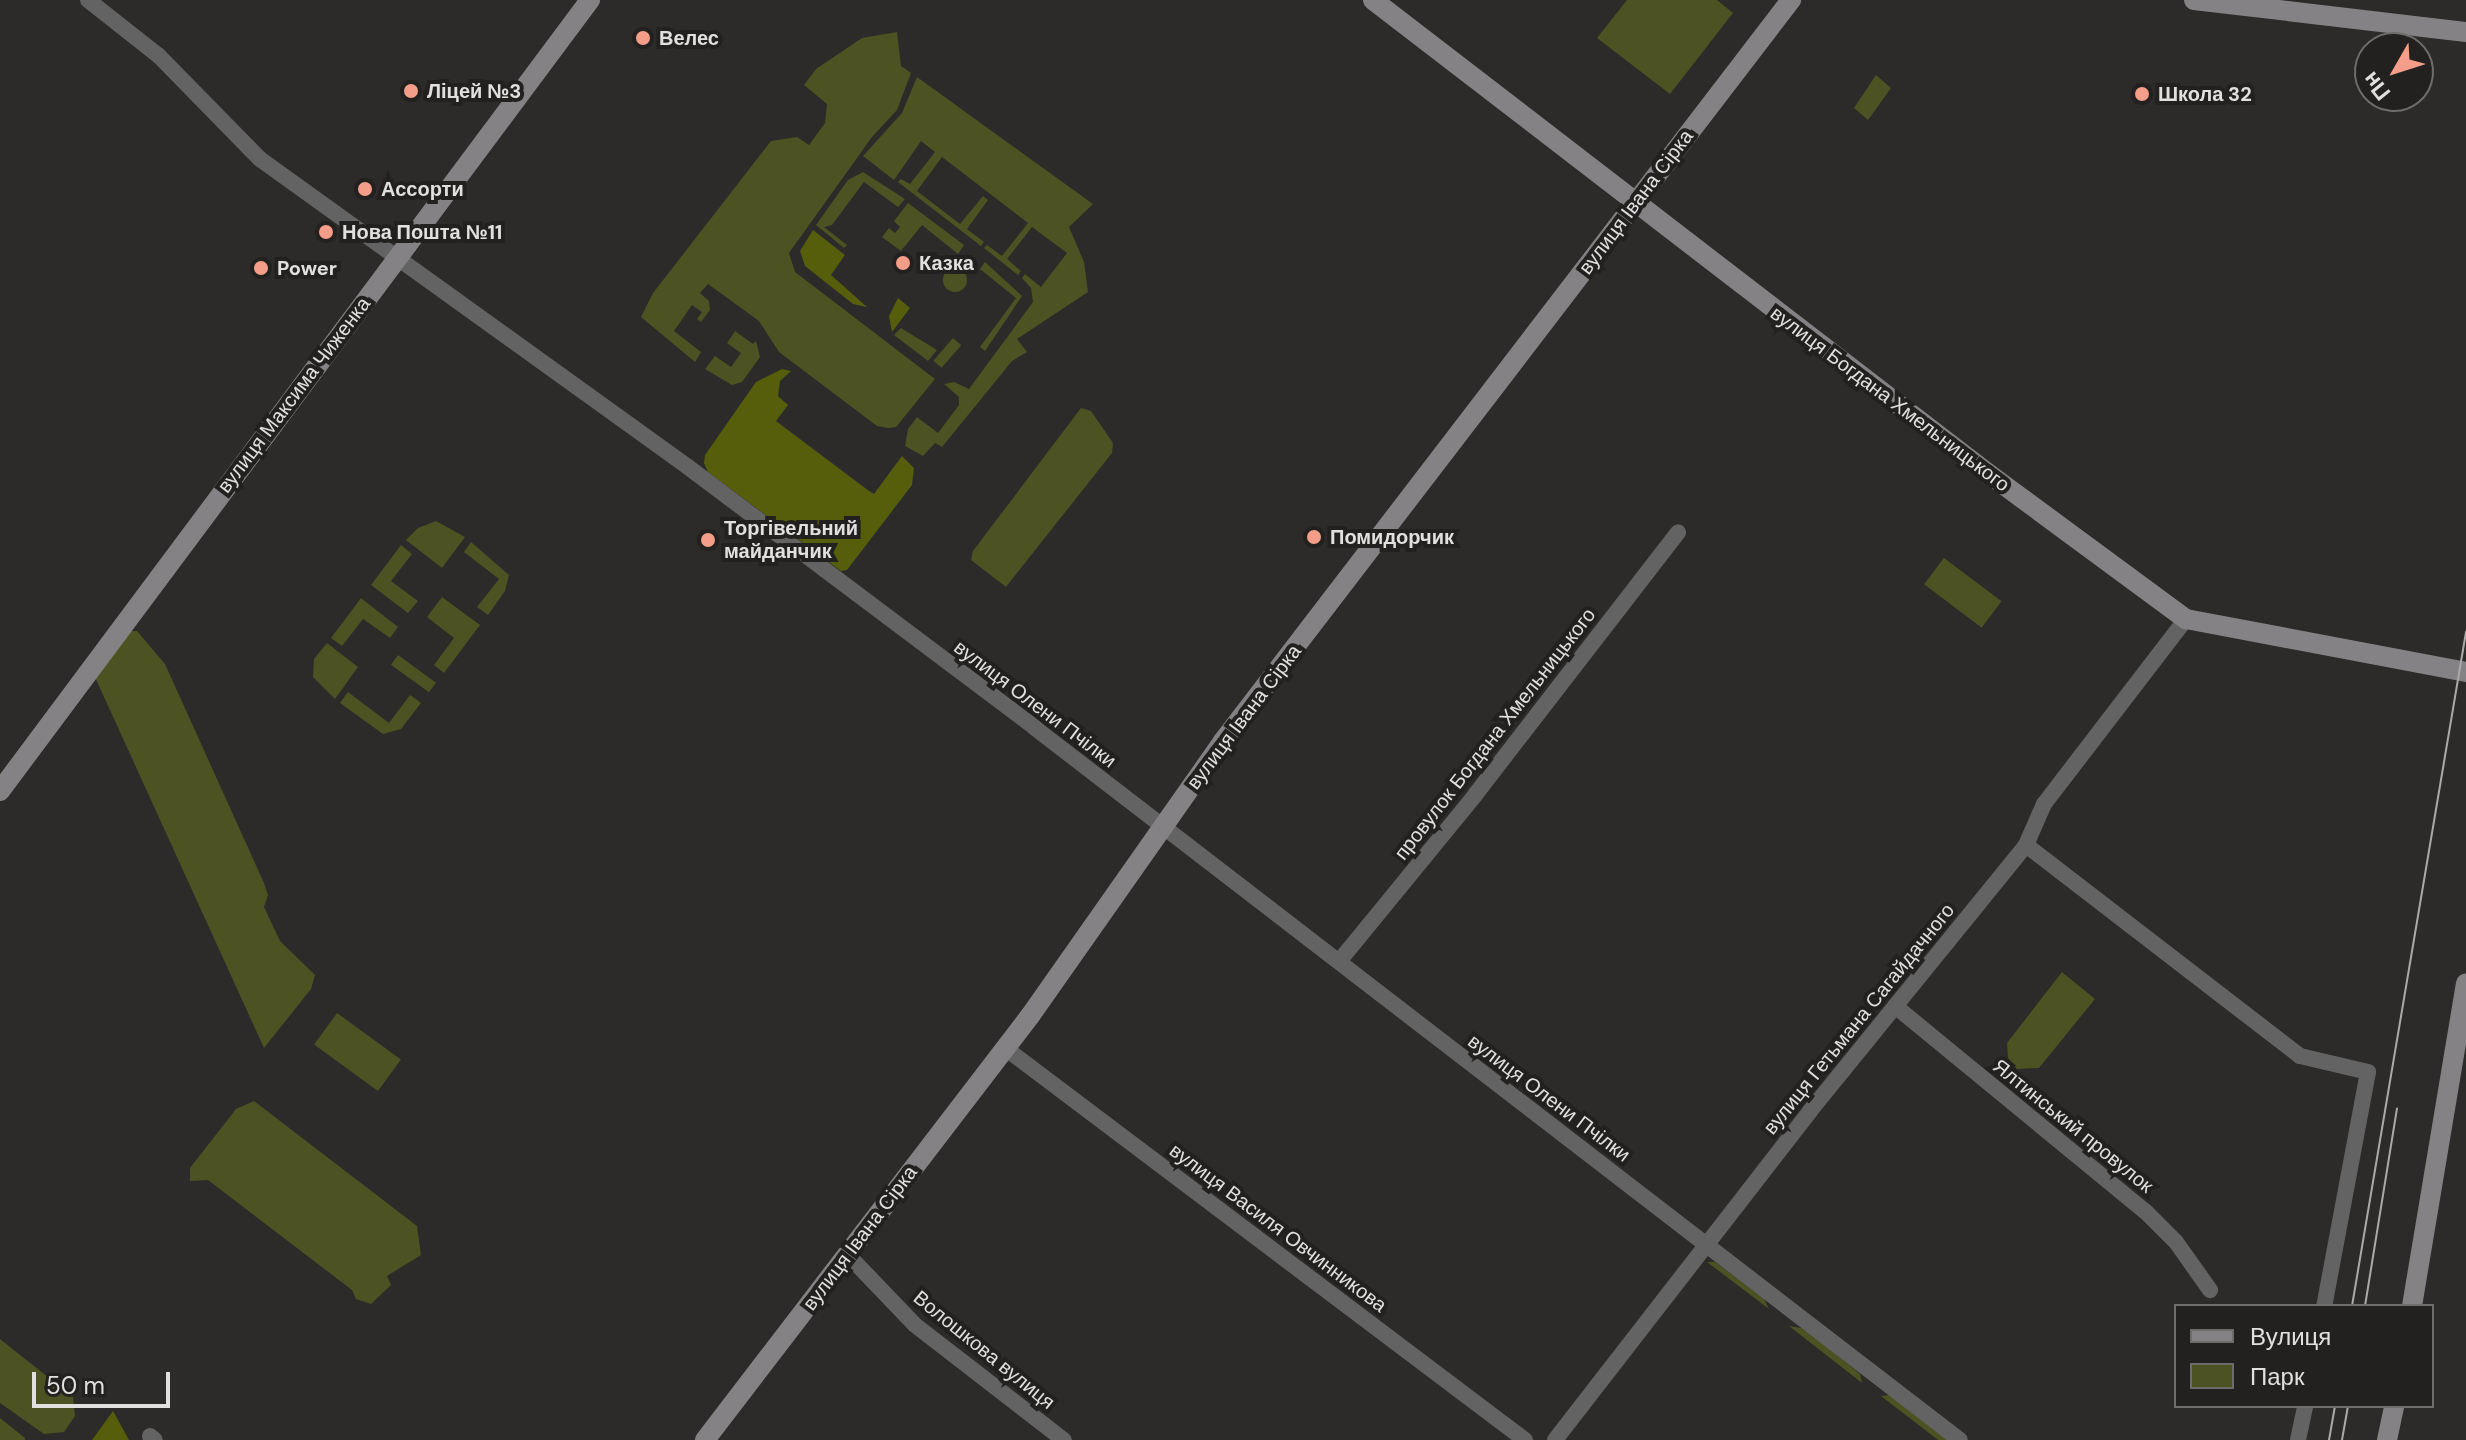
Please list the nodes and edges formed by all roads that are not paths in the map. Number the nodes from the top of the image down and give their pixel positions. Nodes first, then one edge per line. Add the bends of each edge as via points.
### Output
1 (88, 0) edge
2 (590, 0) edge
3 (1373, 0) edge
4 (1791, 0) edge
5 (2194, 0) edge
6 (2466, 32) edge
7 (1634, 202) junction
8 (397, 258) junction
9 (1678, 532) dead end
10 (2186, 619) junction
11 (2466, 672) edge
12 (0, 791) edge
13 (1163, 825) junction
14 (2026, 845) junction
15 (1341, 959) junction
16 (2466, 983) edge
17 (1895, 1006) junction
18 (1005, 1048) junction
19 (1707, 1243) junction
20 (847, 1254) junction
21 (2210, 1290) dead end
22 (2324, 1304) edge
23 (2412, 1304) edge
24 (2305, 1408) edge
25 (2394, 1408) edge
26 (705, 1440) edge
27 (1064, 1440) edge
28 (1525, 1440) edge
29 (1555, 1440) edge
30 (1960, 1440) edge
31 (2298, 1440) edge
32 (2387, 1440) edge

1 - 8 street, вулиця Олени Пчілки via 159,56 260,159
2 - 8 street, вулиця Максима Чиженка
3 - 7 street, вулиця Богдана Хмельницького
4 - 7 street, вулиця Івана Сірка
5 - 6 street
7 - 10 street, вулиця Богдана Хмельницького
7 - 13 street, вулиця Івана Сірка
8 - 12 street, вулиця Максима Чиженка
8 - 13 street, вулиця Олени Пчілки via 688,467
9 - 15 street, провулок Богдана Хмельницького
10 - 11 street, вулиця Богдана Хмельницького
10 - 14 street, вулиця Гетьмана Сагайдачного via 2044,804
13 - 15 street, вулиця Олени Пчілки
13 - 18 street, вулиця Івана Сірка
14 - 17 street, вулиця Гетьмана Сагайдачного
14 - 22 street via 2300,1056 2368,1072
15 - 19 street, вулиця Олени Пчілки
16 - 23 street
17 - 19 street, вулиця Гетьмана Сагайдачного
17 - 21 street, Ялтинський провулок via 2145,1211
18 - 20 street, вулиця Івана Сірка
18 - 28 street, вулиця Василя Овчинникова
19 - 29 street, вулиця Гетьмана Сагайдачного
19 - 30 street, вулиця Олени Пчілки
20 - 26 street, вулиця Івана Сірка
20 - 27 street, Волошкова вулиця via 915,1325
24 - 31 street
25 - 32 street

